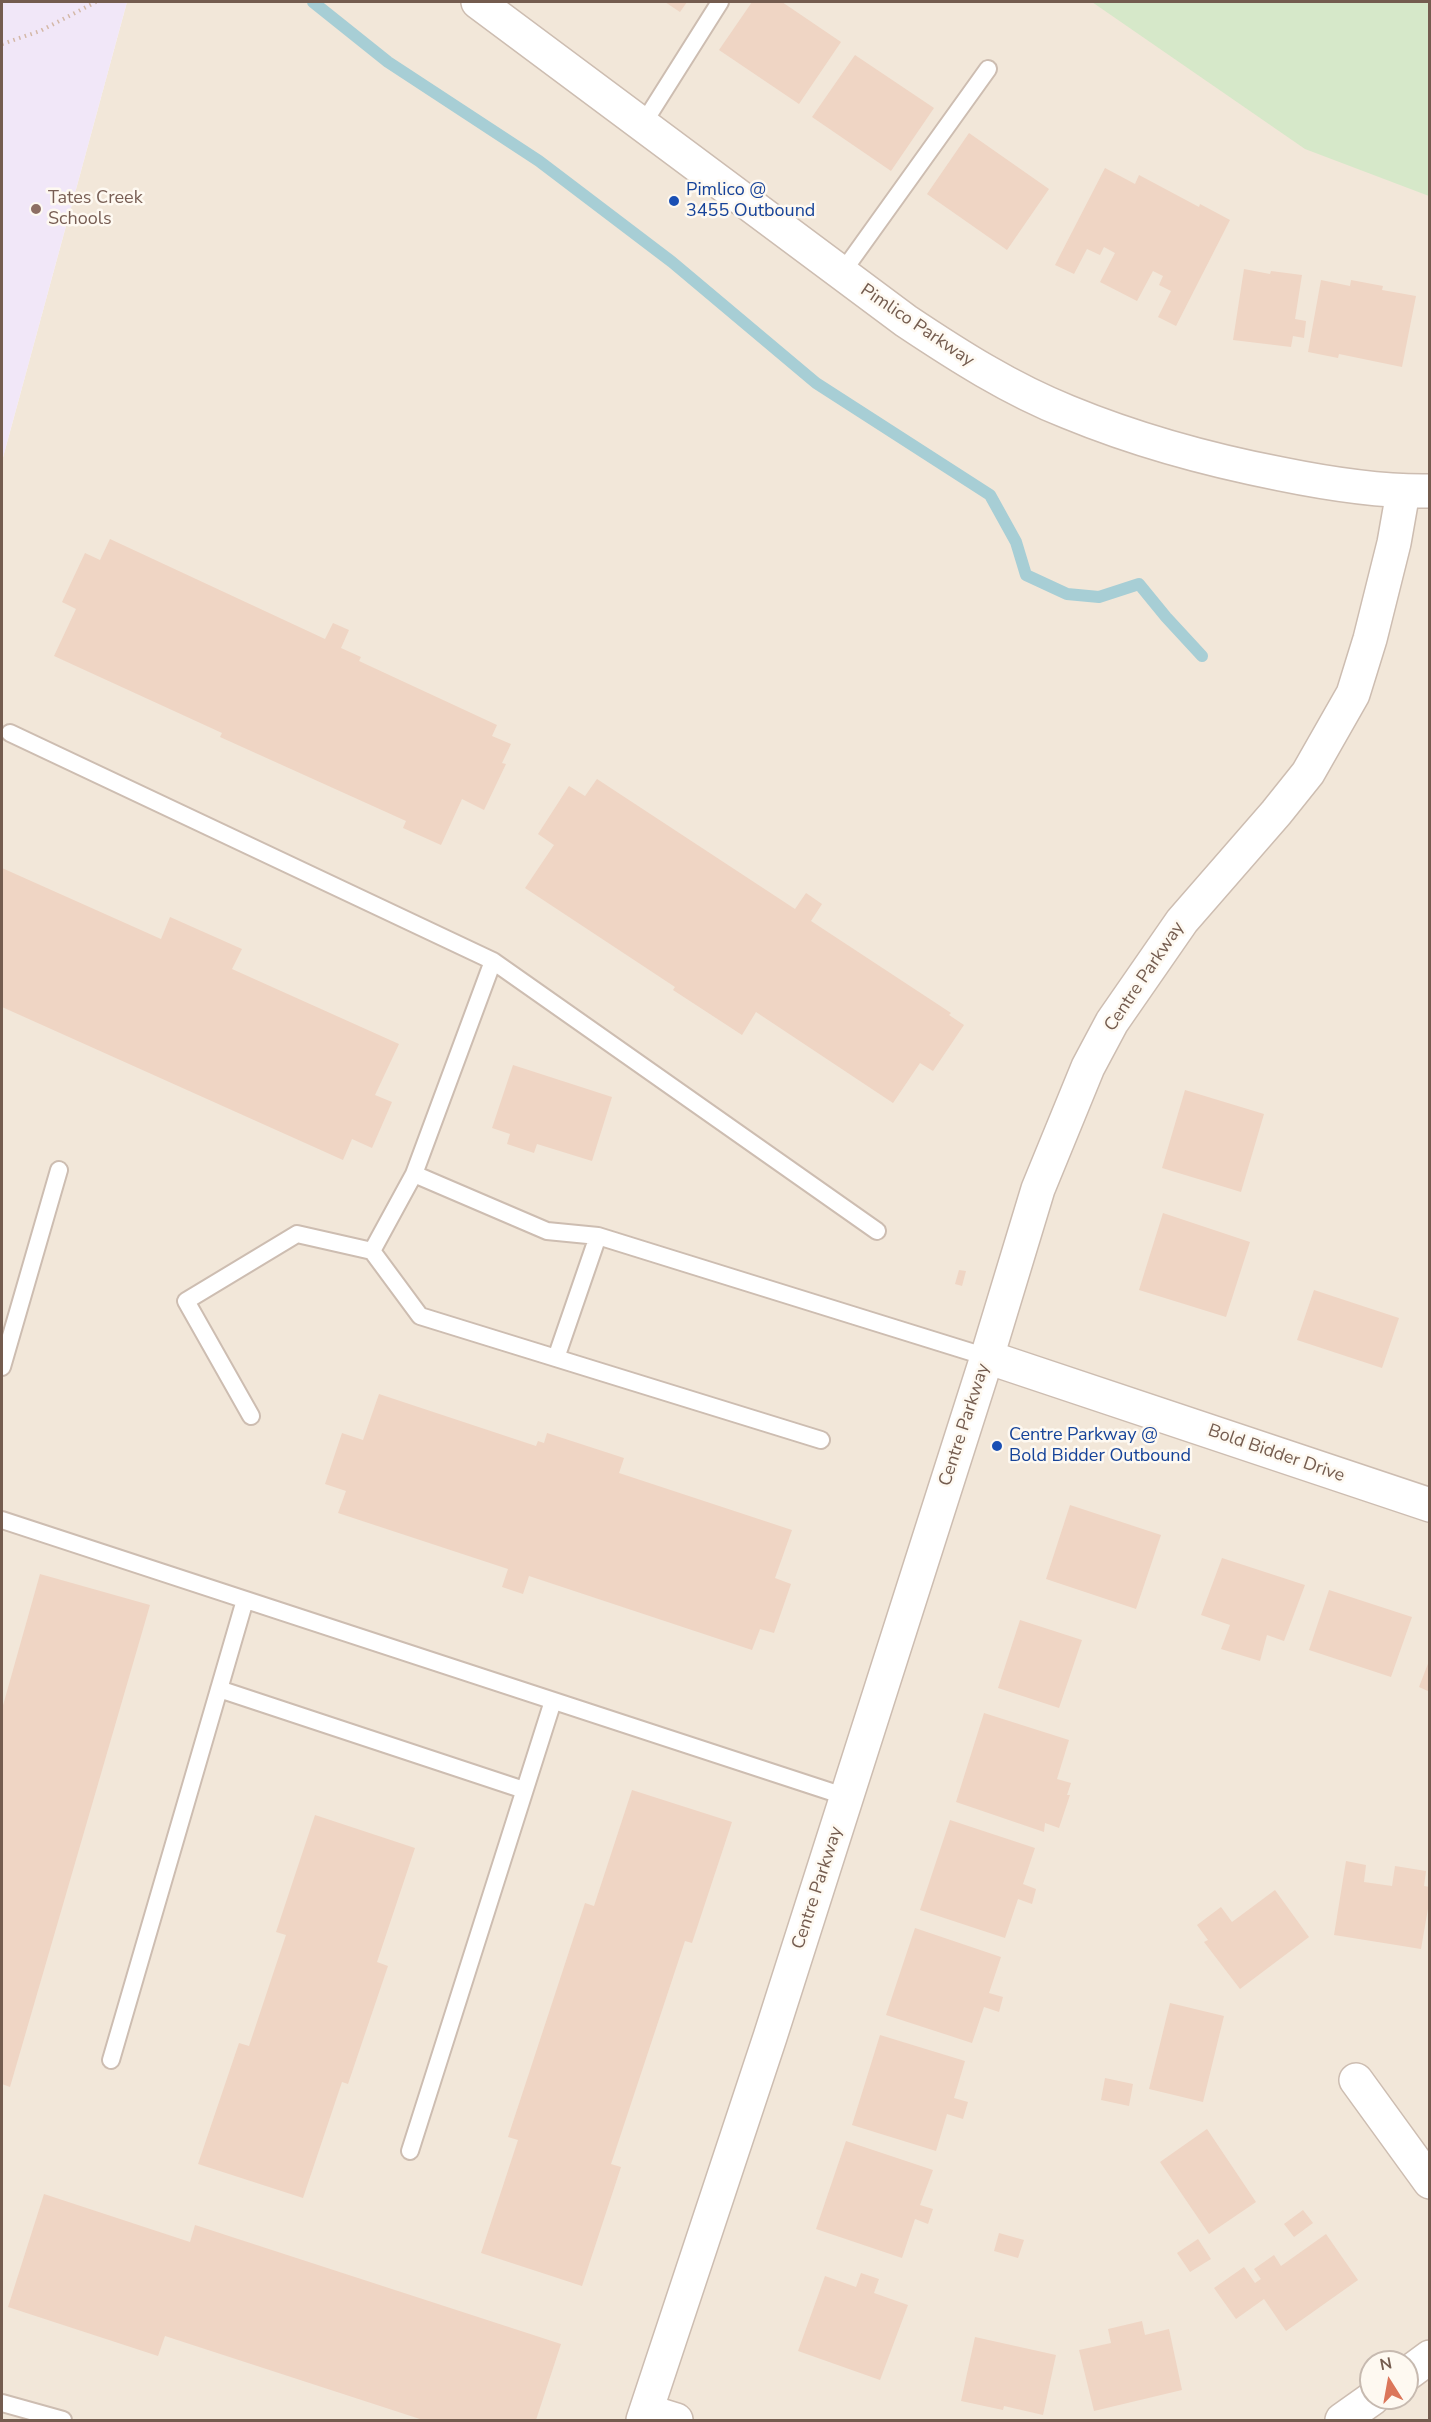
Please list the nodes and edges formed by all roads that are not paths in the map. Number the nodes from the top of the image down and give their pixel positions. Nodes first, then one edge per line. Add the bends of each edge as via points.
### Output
1 (478, 2) edge
2 (720, 2) edge
3 (988, 69) dead end
4 (642, 124) junction
5 (842, 273) junction
6 (1416, 491) edge
7 (10, 733) dead end
8 (494, 961) junction
9 (59, 1170) dead end
10 (414, 1174) junction
11 (877, 1231) dead end
12 (598, 1236) junction
13 (372, 1251) junction
14 (987, 1357) junction
15 (556, 1358) junction
16 (2, 1367) edge
17 (251, 1416) dead end
18 (821, 1440) dead end
19 (1430, 1505) edge
20 (2, 1520) edge
21 (246, 1600) junction
22 (219, 1689) junction
23 (553, 1701) junction
24 (524, 1790) junction
25 (847, 1797) junction
26 (111, 2060) dead end
27 (1356, 2080) dead end
28 (410, 2151) dead end
29 (1430, 2182) edge
30 (2, 2403) edge
31 (1359, 2408) edge
32 (655, 2417) edge
33 (63, 2421) edge
34 (1342, 2421) edge

1 - 4 street, Pimlico Parkway
2 - 4 lane
3 - 5 lane
4 - 5 street, Pimlico Parkway
5 - 6 street, Pimlico Parkway via 961,357 1068,412 1176,450 1247,468 1317,481
6 - 14 street, Centre Parkway via 1394,543 1353,694 1308,773 1182,921 1112,1022 1088,1067 1038,1189
7 - 8 lane
8 - 10 lane
8 - 11 lane
9 - 16 lane
10 - 12 lane via 547,1231
10 - 13 lane
12 - 14 lane
12 - 15 lane
13 - 15 lane via 420,1316
13 - 17 lane via 297,1234 186,1301
14 - 19 street, Bold Bidder Drive
14 - 25 street, Centre Parkway
15 - 18 lane
20 - 21 lane
21 - 22 lane
21 - 23 lane
22 - 24 lane
22 - 26 lane
23 - 24 lane
23 - 25 lane
24 - 28 lane
25 - 32 street, Centre Parkway
27 - 29 street
30 - 33 lane
31 - 34 street

